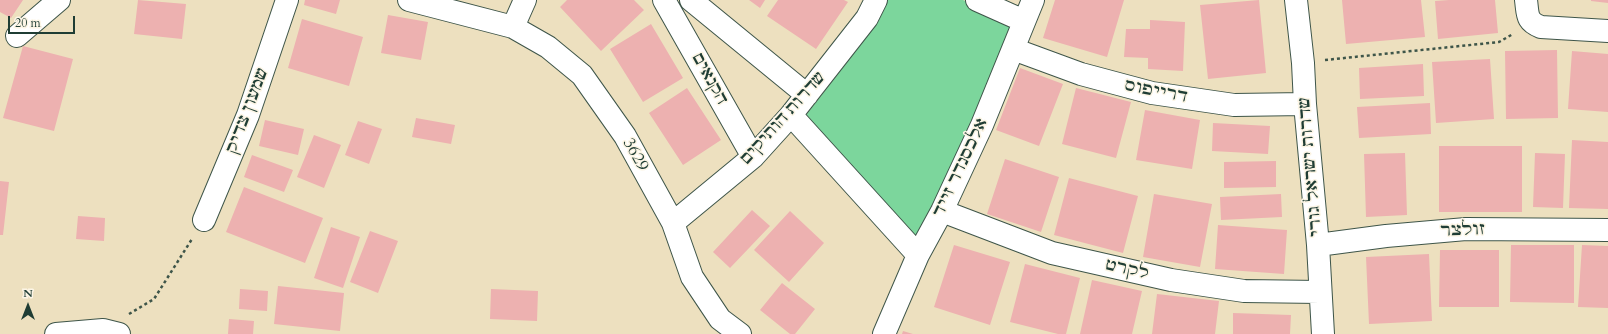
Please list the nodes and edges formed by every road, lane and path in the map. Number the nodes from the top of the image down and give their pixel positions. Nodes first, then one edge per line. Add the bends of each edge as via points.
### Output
1 (59, 0) edge
2 (287, 0) edge
3 (409, 0) edge
4 (525, 0) edge
5 (664, 0) edge
6 (691, 0) edge
7 (876, 0) edge
8 (977, 0) edge
9 (1033, 0) edge
10 (1296, 0) edge
11 (1529, 14) edge
12 (1024, 22) junction
13 (514, 27) junction
14 (1608, 31) edge
15 (17, 36) dead end
16 (1013, 49) junction
17 (1303, 63) junction
18 (807, 95) junction
19 (1304, 104) junction
20 (791, 116) junction
21 (753, 157) junction
22 (942, 211) junction
23 (204, 220) joint
24 (673, 223) junction
25 (1608, 230) edge
26 (1318, 245) junction
27 (918, 255) junction
28 (1320, 292) junction
29 (111, 332) edge
30 (56, 334) edge
31 (740, 334) edge
32 (884, 334) edge
33 (1323, 334) edge

1 - 15 street
2 - 23 street, שמעון צדיק via 248,116
3 - 13 street, 3629
4 - 13 street
5 - 21 street, הקנאים
6 - 18 street
7 - 18 street, שדרות הותיקים via 867,18
8 - 12 street
9 - 12 street, אלכסנדר זייד
10 - 17 street, שדרות ישראל גורי
11 - 14 street via 1541,27
11 - 17 path via 1499,42
12 - 16 street, אלכסנדר זייד
13 - 24 street, 3629 via 548,47 582,75 625,136
16 - 19 street, דרייפוס via 1081,74 1152,93 1234,105
16 - 22 street, אלכסנדר זייד via 982,125
17 - 19 street, שדרות ישראל גורי
18 - 20 street, שדרות הותיקים
19 - 26 street, שדרות ישראל גורי
20 - 21 street, שדרות הותיקים
20 - 27 street
21 - 24 street, שדרות הותיקים
22 - 27 street, אלכסנדר זייד
22 - 28 street, לקרט via 1052,253 1171,280 1244,290
23 - 29 path via 154,300
24 - 31 street, 3629 via 692,277 720,319
25 - 26 street, זולצר via 1466,229
26 - 28 street, שדרות ישראל גורי
27 - 32 street, אלכסנדר זייד
28 - 33 street, שדרות ישראל גורי
29 - 30 street

